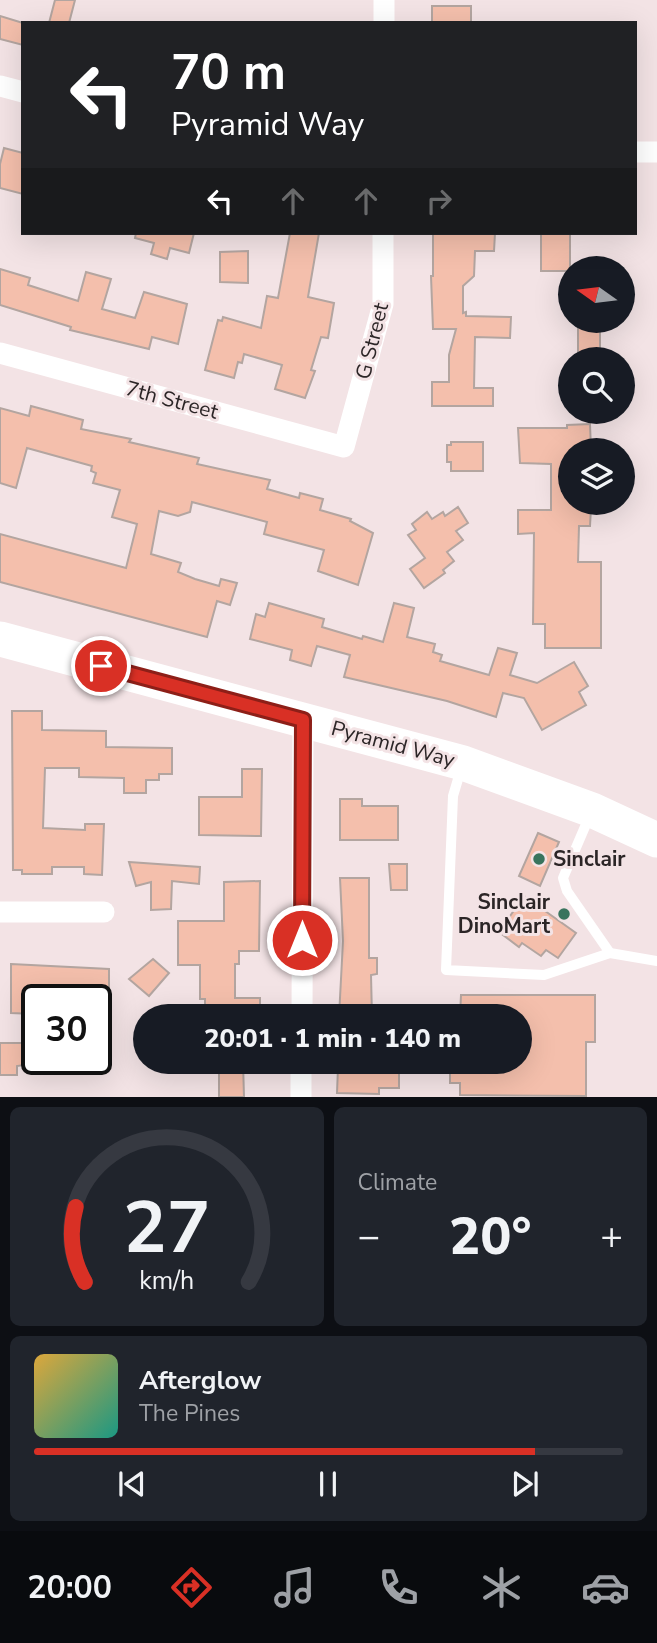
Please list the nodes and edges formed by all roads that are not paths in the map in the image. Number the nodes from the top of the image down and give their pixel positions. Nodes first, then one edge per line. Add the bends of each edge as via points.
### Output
1 (384, 0) edge
2 (384, 21) edge
3 (0, 86) edge
4 (21, 91) edge
5 (637, 152) edge
6 (657, 152) edge
7 (383, 235) edge
8 (0, 353) edge
9 (344, 447) joint
10 (0, 639) edge
11 (303, 720) junction
12 (463, 763) junction
13 (592, 810) junction
14 (657, 840) edge
15 (0, 912) edge
16 (104, 912) dead end
17 (610, 953) junction
18 (657, 961) edge
19 (302, 1004) edge
20 (302, 1074) edge
21 (301, 1097) edge

1 - 2 street
3 - 4 street
5 - 6 street
7 - 9 street, G Street via 383,304
8 - 9 street, 7th Street
10 - 11 main road, Pyramid Way
11 - 12 main road, Pyramid Way
11 - 19 street
12 - 13 main road, Pyramid Way
12 - 17 lane via 453,796 446,970 544,975
13 - 14 main road, Pyramid Way
13 - 17 lane via 563,878 567,891
15 - 16 street
17 - 18 lane
20 - 21 street

